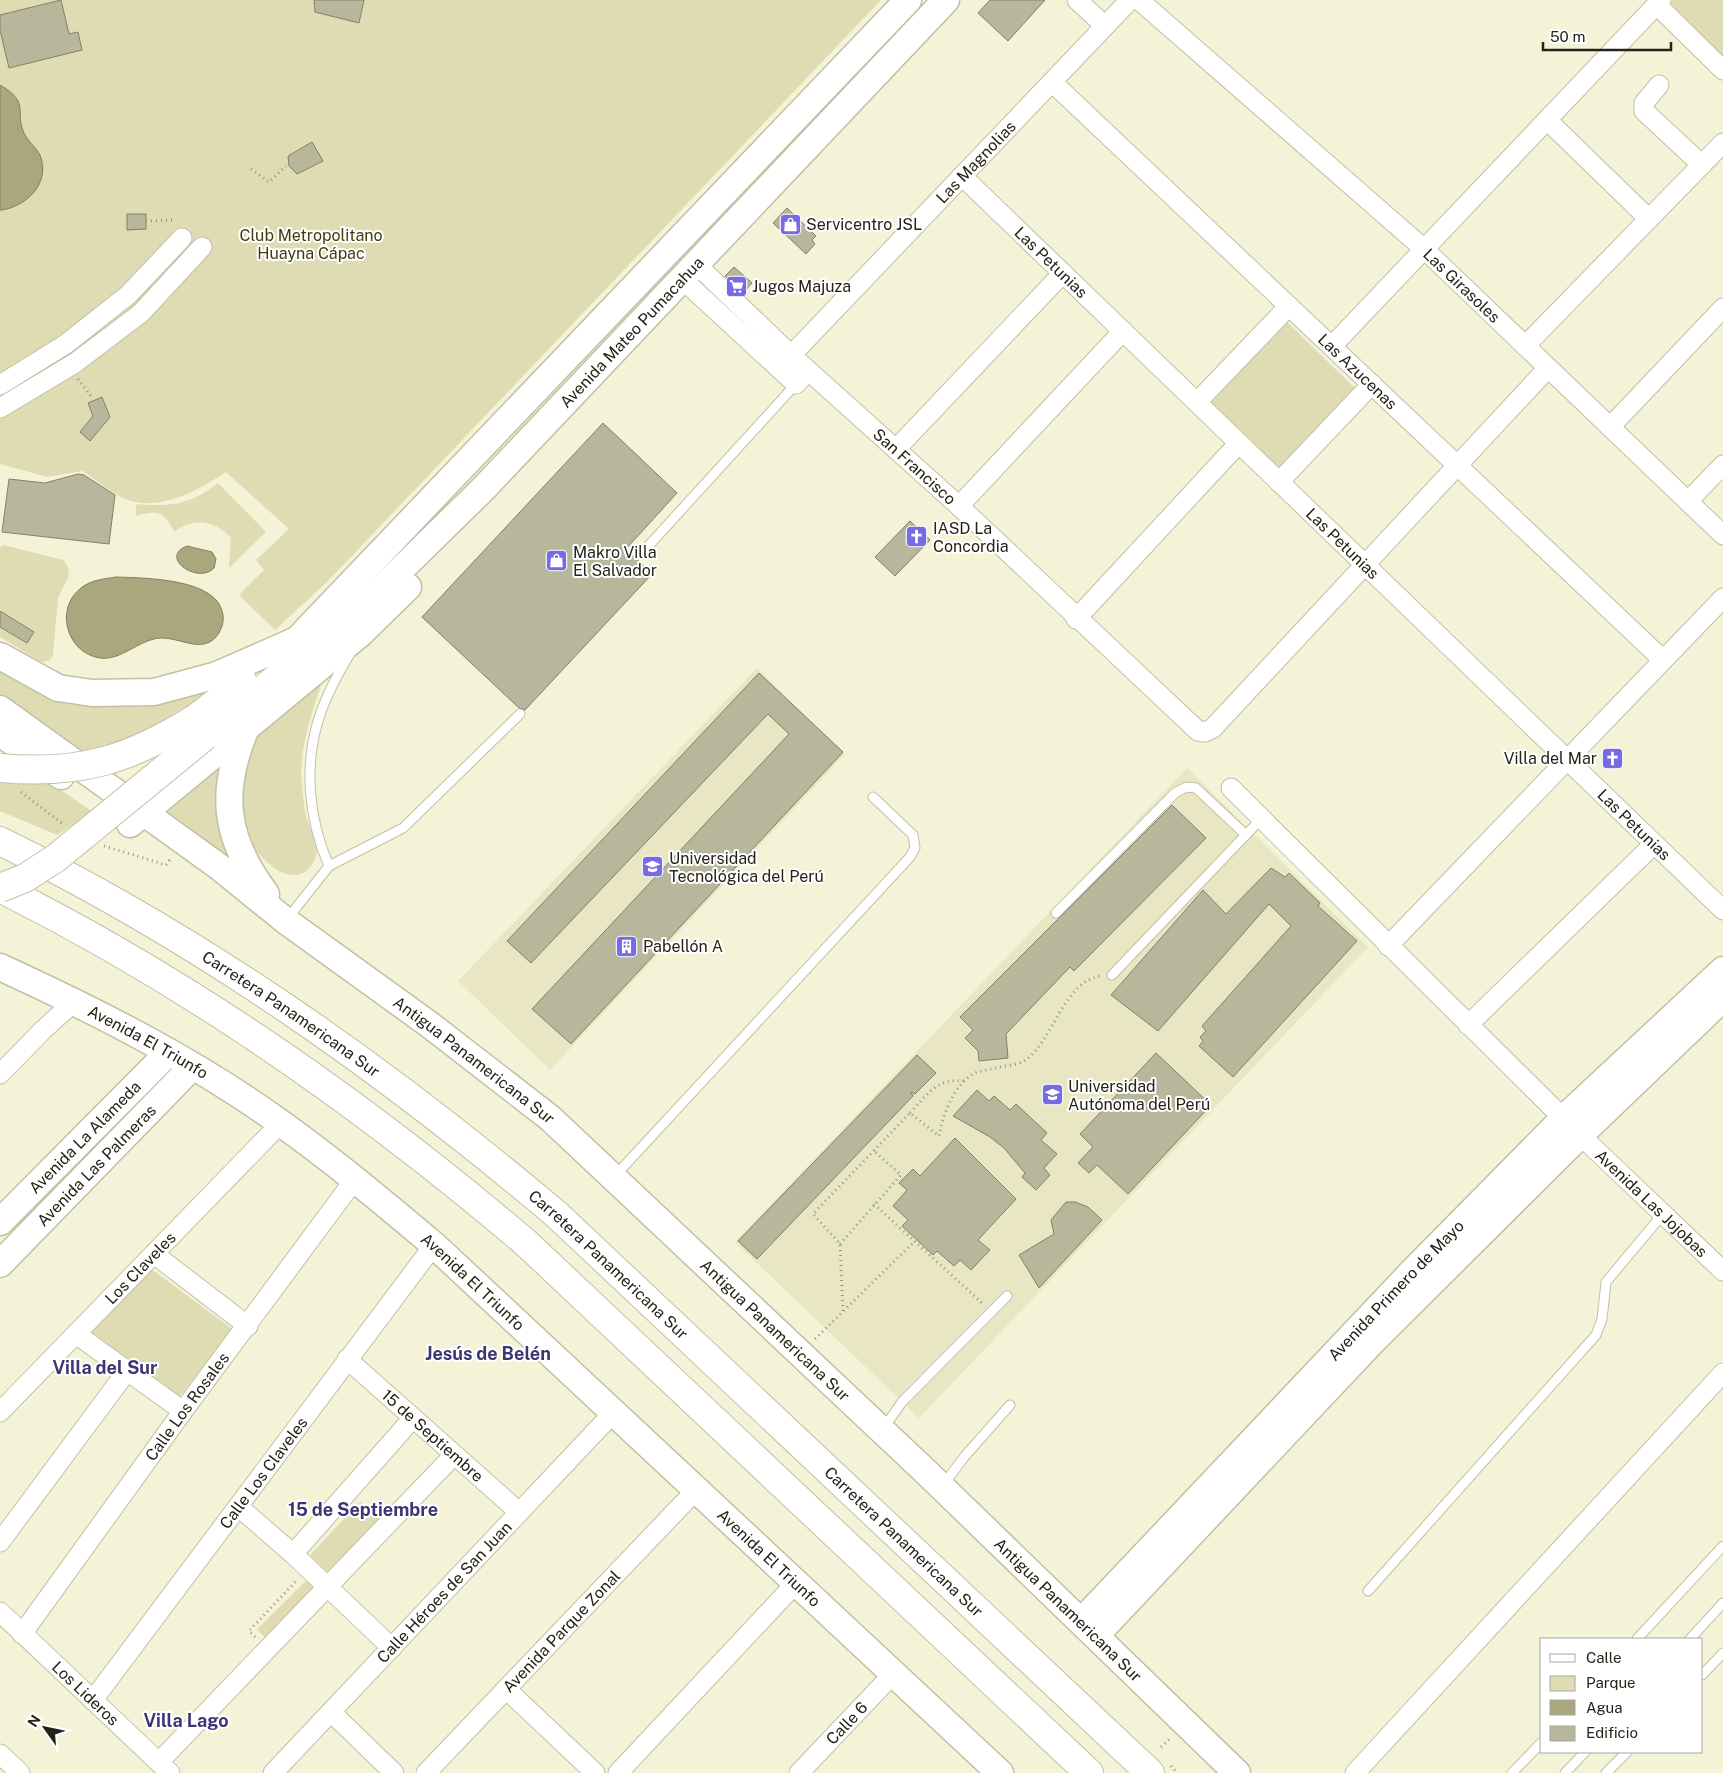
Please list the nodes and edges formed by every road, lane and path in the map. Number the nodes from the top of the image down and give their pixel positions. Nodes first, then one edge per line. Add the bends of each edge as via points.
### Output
1 (908, 0) edge
2 (946, 0) edge
3 (1077, 0) edge
4 (1130, 0) edge
5 (1139, 0) edge
6 (1659, 2) edge
7 (1106, 26) junction
8 (1723, 70) edge
9 (1052, 82) junction
10 (1659, 85) dead end
11 (1547, 120) junction
12 (1723, 143) edge
13 (1702, 165) junction
14 (286, 166) dead end
15 (251, 169) dead end
16 (962, 176) junction
17 (1649, 219) junction
18 (174, 220) dead end
19 (146, 221) dead end
20 (182, 238) dead end
21 (202, 247) dead end
22 (1424, 249) junction
23 (689, 272) junction
24 (1063, 273) junction
25 (1289, 306) junction
26 (1723, 308) edge
27 (1123, 331) junction
28 (1332, 346) junction
29 (1526, 346) junction
30 (785, 361) junction
31 (69, 367) junction
32 (598, 367) junction
33 (1548, 368) junction
34 (802, 377) junction
35 (1372, 384) junction
36 (0, 385) edge
37 (93, 399) dead end
38 (1197, 402) junction
39 (0, 408) edge
40 (1610, 427) junction
41 (1239, 443) junction
42 (896, 450) junction
43 (1457, 465) junction
44 (1723, 465) edge
45 (1279, 482) junction
46 (1688, 501) junction
47 (959, 506) junction
48 (1723, 535) edge
49 (642, 553) dead end
50 (1364, 564) junction
51 (1723, 598) edge
52 (1076, 619) junction
53 (361, 633) junction
54 (303, 646) junction
55 (0, 656) edge
56 (1664, 660) junction
57 (0, 709) edge
58 (520, 714) dead end
59 (200, 727) junction
60 (247, 727) junction
61 (0, 734) edge
62 (1567, 760) junction
63 (0, 768) edge
64 (1231, 788) dead end
65 (874, 797) dead end
66 (1262, 818) junction
67 (136, 819) junction
68 (1246, 835) junction
69 (0, 841) edge
70 (1654, 844) junction
71 (329, 866) junction
72 (0, 888) edge
73 (1723, 910) edge
74 (1056, 912) dead end
75 (286, 920) junction
76 (1388, 946) junction
77 (0, 968) edge
78 (1723, 970) edge
79 (1112, 975) joint
80 (1723, 998) edge
81 (75, 1001) junction
82 (1468, 1025) junction
83 (169, 1052) junction
84 (192, 1067) junction
85 (0, 1074) edge
86 (964, 1081) junction
87 (910, 1113) junction
88 (280, 1123) junction
89 (1572, 1127) junction
90 (874, 1151) junction
91 (614, 1177) junction
92 (355, 1179) junction
93 (874, 1204) junction
94 (1663, 1214) junction
95 (0, 1222) edge
96 (914, 1242) junction
97 (840, 1244) junction
98 (434, 1245) junction
99 (154, 1254) junction
100 (0, 1264) edge
101 (1723, 1271) edge
102 (1007, 1296) dead end
103 (843, 1311) junction
104 (992, 1311) junction
105 (248, 1326) junction
106 (76, 1334) junction
107 (800, 1354) junction
108 (347, 1359) junction
109 (127, 1370) junction
110 (1723, 1373) edge
111 (1010, 1405) dead end
112 (0, 1412) edge
113 (183, 1412) junction
114 (614, 1412) junction
115 (413, 1418) junction
116 (881, 1431) junction
117 (454, 1455) junction
118 (941, 1487) junction
119 (698, 1489) junction
120 (239, 1506) junction
121 (519, 1512) junction
122 (0, 1542) edge
123 (1723, 1546) edge
124 (294, 1554) junction
125 (308, 1569) junction
126 (796, 1582) junction
127 (328, 1588) junction
128 (1368, 1591) dead end
129 (1723, 1604) edge
130 (0, 1612) edge
131 (1089, 1628) junction
132 (22, 1634) junction
133 (1638, 1638) edge
134 (1691, 1638) edge
135 (392, 1648) junction
136 (268, 1650) junction
137 (1723, 1653) edge
138 (894, 1673) junction
139 (1703, 1674) edge
140 (506, 1689) junction
141 (93, 1700) junction
142 (331, 1712) junction
143 (1174, 1735) dead end
144 (1540, 1744) edge
145 (1162, 1747) dead end
146 (1584, 1753) edge
147 (1626, 1753) edge
148 (0, 1754) edge
149 (164, 1768) edge
150 (18, 1772) edge
151 (273, 1773) edge
152 (394, 1773) edge
153 (426, 1773) edge
154 (595, 1773) edge
155 (618, 1773) edge
156 (799, 1773) edge
157 (1000, 1773) edge
158 (1089, 1773) edge
159 (1150, 1773) edge
160 (1237, 1773) edge
161 (1355, 1773) edge
162 (1512, 1773) edge
163 (1566, 1773) edge
164 (1606, 1773) edge

1 - 54 main road, Avenida Mateo Pumacahua
2 - 23 main road, Avenida Mateo Pumacahua
3 - 7 street
4 - 7 street, Las Magnolias
5 - 22 street, Las Girasoles
6 - 8 street
6 - 11 street
7 - 9 street, Las Magnolias
9 - 16 street, Las Magnolias
9 - 25 street, Las Azucenas
10 - 13 street via 1644,103 1644,111
11 - 17 street
11 - 22 street
12 - 13 street
13 - 17 street
14 - 15 path via 269,182
16 - 24 street, Las Petunias
16 - 30 street, Las Magnolias
17 - 29 street
18 - 19 path
20 - 36 street via 128,295 66,344
21 - 31 street via 141,313
22 - 28 street
22 - 29 street, Las Girasoles
23 - 30 street, San Francisco
23 - 32 main road, Avenida Mateo Pumacahua
24 - 27 street, Las Petunias
24 - 42 street
25 - 28 street, Las Azucenas
25 - 38 street
26 - 40 street
27 - 38 street, Las Petunias
27 - 47 street
28 - 35 street, Las Azucenas
29 - 33 street, Las Girasoles
30 - 34 street, San Francisco
31 - 37 path
31 - 39 street
32 - 53 main road via 568,419
32 - 54 main road, Avenida Mateo Pumacahua via 483,490 377,593
33 - 40 street, Las Girasoles
33 - 43 street
34 - 42 street, San Francisco
34 - 49 lane
35 - 43 street, Las Azucenas
35 - 45 street
38 - 41 street, Las Petunias
40 - 46 street, Las Girasoles
41 - 45 street, Las Petunias
41 - 52 street
42 - 47 street, San Francisco
43 - 50 street
43 - 56 street, Las Azucenas
44 - 46 street
45 - 50 street, Las Petunias
46 - 48 street, Las Girasoles
47 - 52 street, San Francisco
50 - 52 street, San Francisco via 1213,728 1205,732 1198,731
50 - 62 street, Las Petunias
51 - 56 street
53 - 60 main road
53 - 71 lane via 321,712 313,742 309,773 311,798 320,843
54 - 55 main road via 154,692 92,694 58,688
54 - 59 highway
56 - 62 street
57 - 67 main road
58 - 71 lane via 404,828
59 - 63 highway, bridge via 124,757 99,763 46,770
59 - 72 highway, bridge via 56,858 25,878
60 - 67 main road
60 - 75 main road via 232,769 228,791 229,820 253,877
61 - 67 main road
62 - 70 street, Las Petunias
62 - 76 street
64 - 66 street, Avenida Las Jojobas
65 - 91 lane via 913,836 914,848 910,857
66 - 68 lane
66 - 76 street, Avenida Las Jojobas
67 - 75 main road, Antigua Panamericana Sur via 218,866
68 - 74 lane via 1196,788 1186,787 1175,793
68 - 79 lane
69 - 159 highway, Carretera Panamericana Sur via 111,900 251,984 347,1049 486,1154 556,1214
70 - 73 street, Las Petunias
70 - 82 street
71 - 75 lane
72 - 158 highway via 211,1008 322,1083 458,1186 526,1243
75 - 91 main road, Antigua Panamericana Sur via 550,1118
76 - 82 street, Avenida Las Jojobas
77 - 81 main road, Avenida El Triunfo
78 - 89 main road, Avenida Primero de Mayo
79 - 86 path via 1092,977 1077,987 1040,1043 1024,1061 974,1073
80 - 89 main road, Avenida Primero de Mayo
81 - 83 main road, Avenida El Triunfo
81 - 85 street
82 - 89 street, Avenida Las Jojobas
83 - 84 main road, Avenida El Triunfo
83 - 95 main road, Avenida La Alameda
84 - 88 main road, Avenida El Triunfo
84 - 100 main road, Avenida Las Palmeras
86 - 87 path via 950,1079 939,1083
86 - 87 path via 942,1118 939,1136
87 - 90 path
88 - 92 main road, Avenida El Triunfo
88 - 99 street, Los Claveles
89 - 94 street, Avenida Las Jojobas
89 - 131 main road, Avenida Primero de Mayo via 1412,1272
90 - 93 path via 901,1175
90 - 97 path via 813,1214
91 - 107 main road, Antigua Panamericana Sur
92 - 98 main road, Avenida El Triunfo
92 - 105 street, Calle Los Rosales
93 - 96 path
93 - 97 path
94 - 101 street, Avenida Las Jojobas
94 - 128 lane via 1606,1282 1602,1319 1596,1334
96 - 103 path
96 - 104 path
97 - 103 path
98 - 108 street, Calle Los Claveles
98 - 114 main road, Avenida El Triunfo
99 - 105 street
99 - 106 street, Los Claveles
102 - 104 lane
103 - 107 path
104 - 116 lane via 902,1402
105 - 113 street, Calle Los Rosales
106 - 109 street
106 - 112 street, Los Claveles
107 - 116 main road, Antigua Panamericana Sur
108 - 115 street, 15 de Septiembre
108 - 120 street, Calle Los Claveles
109 - 113 street
109 - 122 street
110 - 161 street
111 - 118 lane
113 - 132 street, Calle Los Rosales
114 - 119 main road, Avenida El Triunfo
114 - 121 street, Calle Héroes de San Juan
115 - 117 street, 15 de Septiembre
115 - 124 street
116 - 118 main road, Antigua Panamericana Sur
117 - 121 street, 15 de Septiembre
117 - 127 street
118 - 131 main road, Antigua Panamericana Sur
119 - 126 main road, Avenida El Triunfo
119 - 140 street, Avenida Parque Zonal
120 - 124 street
120 - 141 street, Calle Los Claveles
121 - 135 street, Calle Héroes de San Juan
123 - 133 lane
124 - 125 street
125 - 127 street
125 - 136 path via 249,1631
126 - 138 main road, Avenida El Triunfo
126 - 155 street
127 - 135 street
127 - 136 street
129 - 134 lane
130 - 132 street, Los Lideros
131 - 160 main road, Antigua Panamericana Sur
132 - 141 street, Los Lideros
135 - 142 street, Calle Héroes de San Juan
136 - 149 street
137 - 139 lane
138 - 156 street, Calle 6
138 - 157 main road, Avenida El Triunfo
140 - 153 street, Avenida Parque Zonal
140 - 154 street
141 - 149 street, Los Lideros
142 - 151 street, Calle Héroes de San Juan
142 - 152 street
143 - 145 path
144 - 162 lane
146 - 163 lane
147 - 164 lane
148 - 150 street

